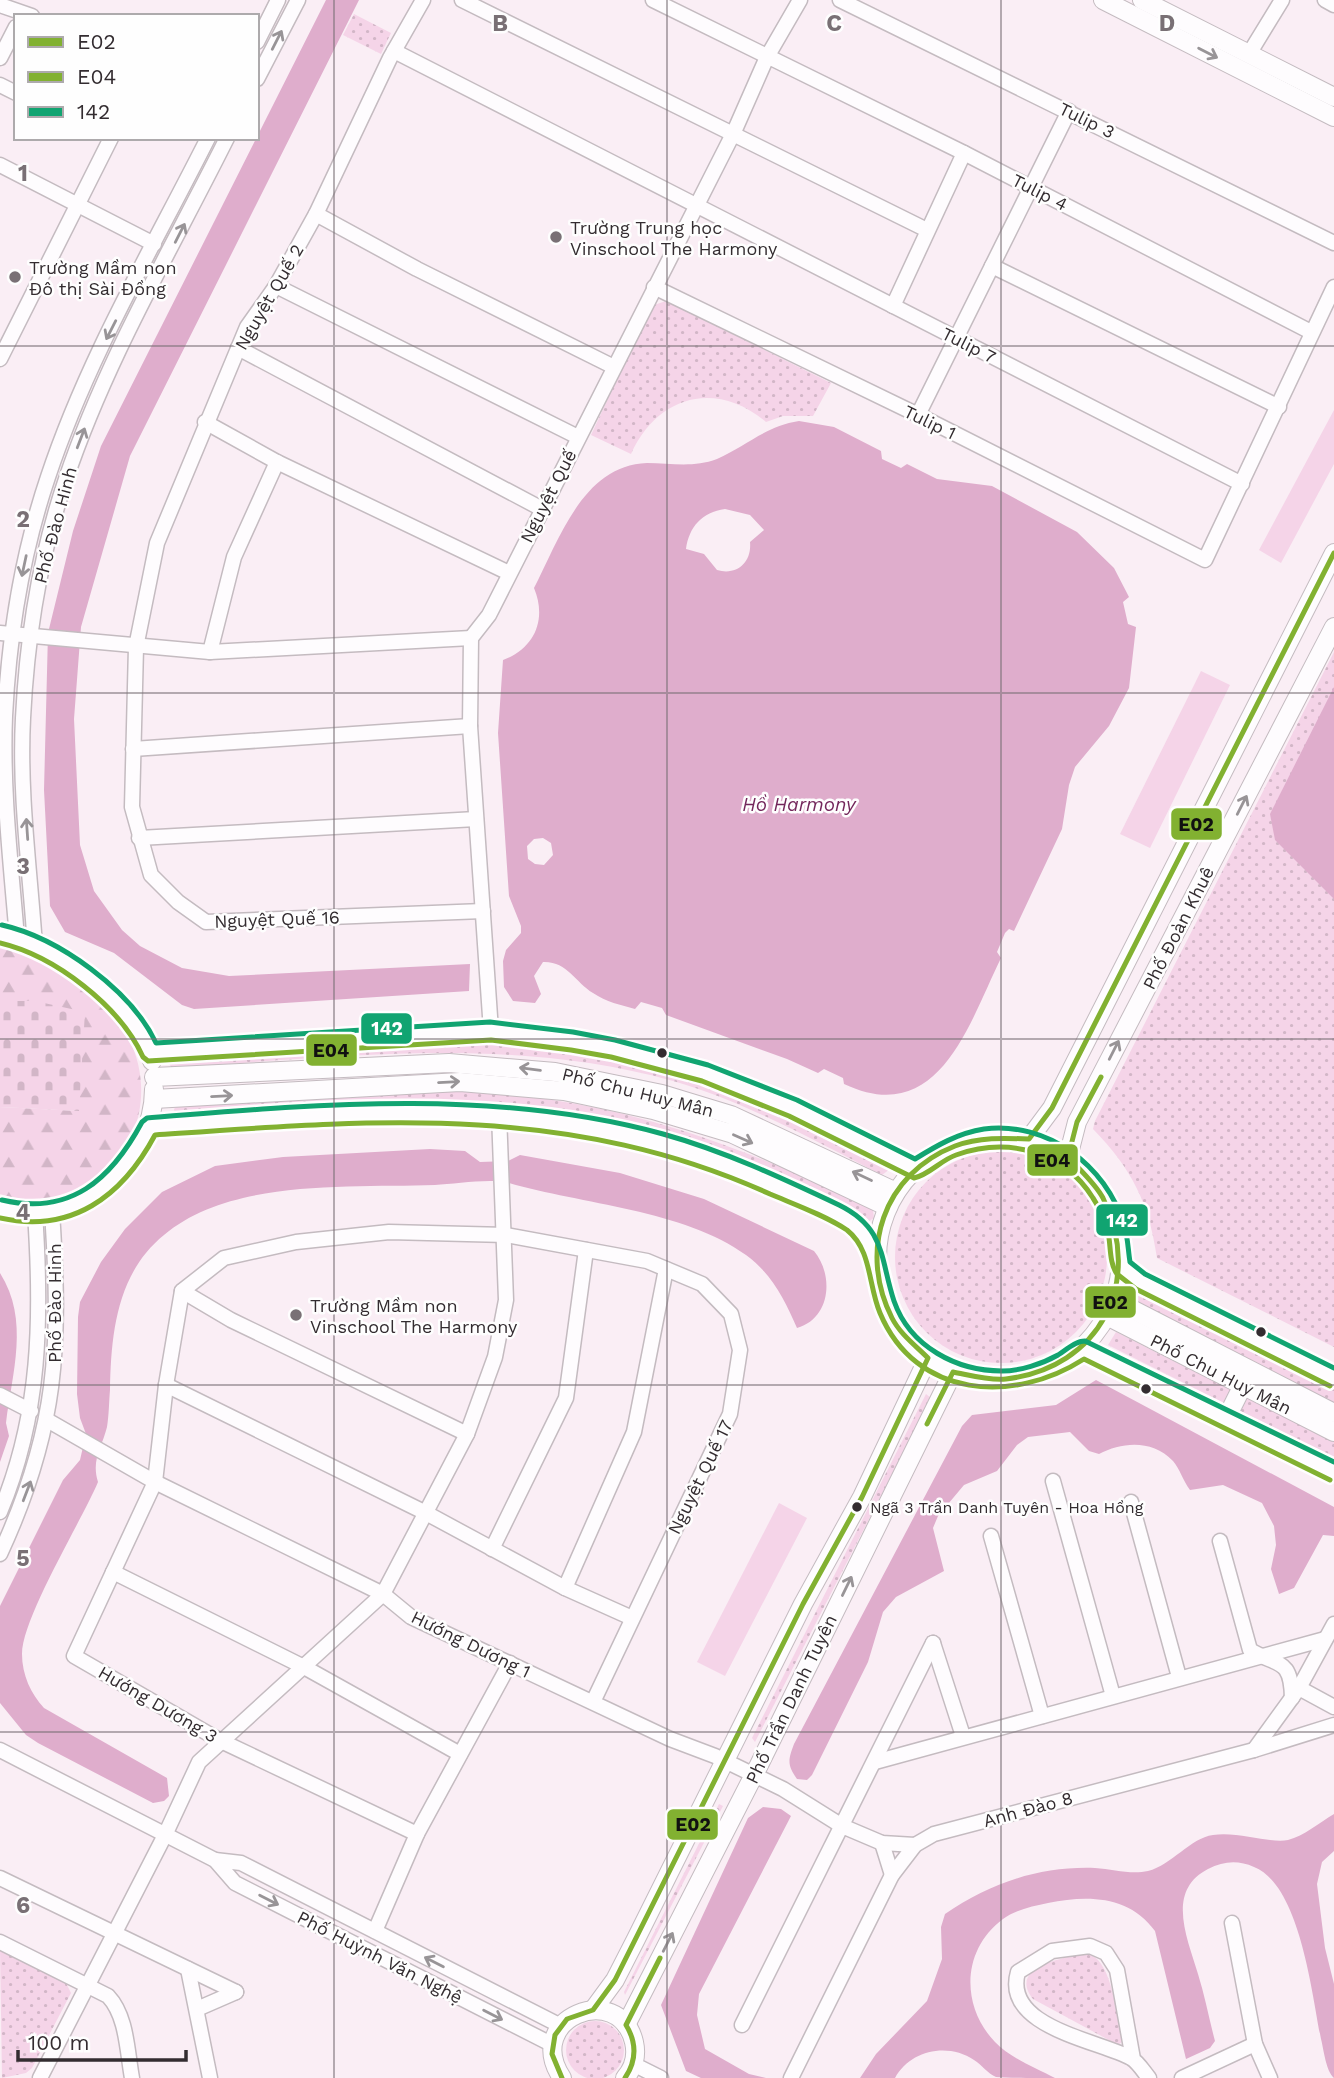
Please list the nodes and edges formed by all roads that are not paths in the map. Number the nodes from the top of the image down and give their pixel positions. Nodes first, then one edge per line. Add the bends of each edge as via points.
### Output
1 (278, 0) edge
2 (298, 0) edge
3 (424, 0) edge
4 (462, 0) edge
5 (653, 0) edge
6 (800, 0) edge
7 (840, 0) edge
8 (1103, 0) edge
9 (1142, 0) edge
10 (1282, 0) edge
11 (1325, 0) edge
12 (0, 5) edge
13 (1334, 5) edge
14 (26, 11) edge
15 (14, 31) edge
16 (259, 38) edge
17 (394, 51) junction
18 (1250, 54) junction
19 (767, 57) junction
20 (0, 58) edge
21 (259, 75) edge
22 (1334, 97) edge
23 (1069, 111) junction
24 (1334, 117) edge
25 (734, 132) junction
26 (108, 140) edge
27 (207, 140) edge
28 (226, 140) edge
29 (964, 153) junction
30 (0, 165) edge
31 (1032, 188) junction
32 (78, 205) junction
33 (696, 206) junction
34 (316, 215) junction
35 (927, 230) junction
36 (1334, 243) edge
37 (155, 244) junction
38 (992, 266) junction
39 (276, 286) junction
40 (654, 287) junction
41 (1334, 288) edge
42 (893, 306) junction
43 (1311, 332) junction
44 (956, 339) junction
45 (238, 348) junction
46 (0, 359) edge
47 (614, 367) junction
48 (1279, 407) junction
49 (918, 415) junction
50 (205, 422) junction
51 (578, 437) junction
52 (276, 461) junction
53 (1242, 484) junction
54 (542, 509) junction
55 (1334, 553) edge
56 (509, 573) junction
57 (1334, 627) edge
58 (6, 633) edge
59 (36, 635) junction
60 (471, 638) junction
61 (136, 647) junction
62 (210, 652) junction
63 (470, 726) junction
64 (132, 749) junction
65 (475, 820) junction
66 (139, 838) junction
67 (5, 844) edge
68 (483, 911) junction
69 (8, 936) edge
70 (34, 946) junction
71 (491, 1031) junction
72 (150, 1052) junction
73 (154, 1077) junction
74 (154, 1100) junction
75 (499, 1114) junction
76 (149, 1127) junction
77 (1029, 1139) junction
78 (1068, 1157) junction
79 (915, 1169) junction
80 (892, 1199) junction
81 (0, 1209) edge
82 (44, 1212) junction
83 (506, 1235) junction
84 (586, 1250) junction
85 (876, 1260) junction
86 (1122, 1267) junction
87 (666, 1269) junction
88 (182, 1291) junction
89 (1110, 1308) junction
90 (1083, 1349) junction
91 (929, 1358) junction
92 (38, 1361) junction
93 (55, 1364) junction
94 (953, 1372) junction
95 (1334, 1378) edge
96 (166, 1385) junction
97 (1243, 1385) junction
98 (5, 1398) edge
99 (31, 1411) junction
100 (1324, 1414) edge
101 (1226, 1419) junction
102 (47, 1420) junction
103 (1334, 1432) edge
104 (467, 1434) junction
105 (20, 1457) junction
106 (37, 1462) junction
107 (1334, 1472) edge
108 (1053, 1481) dead end
109 (155, 1482) junction
110 (1131, 1502) dead end
111 (0, 1512) edge
112 (426, 1513) junction
113 (991, 1536) dead end
114 (1220, 1541) dead end
115 (492, 1549) junction
116 (0, 1554) edge
117 (113, 1572) junction
118 (565, 1588) junction
119 (383, 1594) junction
120 (632, 1618) junction
121 (1334, 1624) edge
122 (1325, 1639) junction
123 (1259, 1656) junction
124 (510, 1663) junction
125 (304, 1667) junction
126 (1178, 1677) junction
127 (1296, 1693) junction
128 (1113, 1696) junction
129 (593, 1702) junction
130 (1334, 1706) edge
131 (1042, 1716) junction
132 (1334, 1725) edge
133 (963, 1736) junction
134 (221, 1741) junction
135 (0, 1750) edge
136 (1254, 1750) junction
137 (460, 1754) junction
138 (724, 1761) junction
139 (875, 1762) junction
140 (754, 1775) junction
141 (842, 1826) junction
142 (417, 1834) junction
143 (166, 1835) junction
144 (882, 1843) junction
145 (915, 1845) junction
146 (215, 1860) junction
147 (892, 1875) junction
148 (0, 1878) edge
149 (1232, 1923) dead end
150 (375, 1931) junction
151 (115, 1933) junction
152 (0, 1942) edge
153 (188, 1969) junction
154 (88, 1984) junction
155 (197, 2009) junction
156 (593, 2010) junction
157 (625, 2025) junction
158 (742, 2025) dead end
159 (561, 2026) junction
160 (1255, 2044) junction
161 (553, 2045) junction
162 (1133, 2059) junction
163 (629, 2071) edge
164 (40, 2078) edge
165 (132, 2078) edge
166 (211, 2078) edge
167 (562, 2078) edge
168 (661, 2078) edge
169 (791, 2078) edge
170 (1149, 2078) edge
171 (1182, 2078) edge
172 (1270, 2078) edge

1 - 16 street
21 -> 2 street
3 - 17 street, Nguyệt Quế 2
4 - 25 street
5 - 19 street, Tulip 4
6 - 19 street, Nguyệt Quế
7 - 23 street, Tulip 3
8 -> 24 main road
9 - 18 main road
10 - 18 street
11 - 13 street
12 - 14 street
15 - 20 street
17 - 33 street, Tulip 7
17 - 34 street, Nguyệt Quế 2
18 - 22 main road
19 - 25 street, Nguyệt Quế
19 - 29 street, Tulip 4
23 - 31 street
23 - 36 street, Tulip 3
25 - 33 street, Nguyệt Quế
25 - 35 street
26 - 32 street
27 - 37 street, Phố Đào Hinh
59 -> 28 street, Phố Đào Hinh via 53,521 82,434
29 - 31 street, Tulip 4
29 - 35 street
30 - 32 street
31 - 38 street
31 - 43 street, Tulip 4
32 - 37 street
32 - 46 street
33 - 40 street, Nguyệt Quế
33 - 42 street, Tulip 7
34 - 39 street, Nguyệt Quế 2
34 - 47 street
35 - 42 street
37 -> 58 street, Phố Đào Hinh via 85,382 52,465
38 - 44 street
38 - 48 street
39 - 45 street, Nguyệt Quế 2
39 - 51 street
40 - 47 street, Nguyệt Quế
40 - 49 street, Tulip 1
41 - 43 street
42 - 44 street, Tulip 7
43 - 48 street
44 - 49 street
44 - 53 street, Tulip 7
45 - 50 street, Nguyệt Quế 2
45 - 54 street
47 - 51 street, Nguyệt Quế
48 - 53 street
49 - 53 street, Tulip 1 via 1205,561
50 - 52 street
50 - 61 street, Nguyệt Quế 2 via 157,543
51 - 54 street, Nguyệt Quế
52 - 56 street
52 - 62 street via 234,557
54 - 56 street, Nguyệt Quế
55 - 77 main road, Phố Đoàn Khuê via 1052,1108
56 - 60 street, Nguyệt Quế
78 -> 57 main road, Phố Đoàn Khuê via 1077,1122
58 - 59 street
58 - 67 street, Phố Đào Hinh
59 - 61 street
70 -> 59 street, Phố Đào Hinh via 22,746
60 - 62 street
60 - 63 street
61 - 62 street
61 - 64 street, Nguyệt Quế 16
63 - 64 street
63 - 65 street
64 - 66 street, Nguyệt Quế 16 via 132,807
65 - 66 street
65 - 68 street
66 - 68 street, Nguyệt Quế 16 via 151,875 206,922
67 - 69 street, Phố Đào Hinh
68 - 71 street
69 - 70 main road
70 - 72 main road via 113,998 135,1023
71 - 72 main road, Phố Chu Huy Mân
71 - 79 main road, Phố Chu Huy Mân via 613,1048 705,1073 793,1108
72 - 73 main road
73 - 74 main road
80 -> 73 main road, Phố Chu Huy Mân via 731,1115 662,1094 555,1072 449,1063
74 - 76 main road
74 -> 80 main road, Phố Chu Huy Mân via 460,1082 564,1091 653,1110 733,1134
75 - 76 main road via 328,1115
75 - 83 street
75 - 85 main road via 648,1139 746,1172 847,1220 863,1231
76 - 82 main road via 136,1155 110,1184 78,1204
77 - 78 main road
77 - 79 main road via 968,1139
78 - 86 main road via 1109,1205 1119,1235
79 - 80 main road
80 - 85 main road
81 - 82 main road
82 - 92 street, Phố Đào Hinh
82 - 93 street, Phố Đào Hinh via 57,1292
83 - 84 street, Nguyệt Quế 17
83 - 88 street, Nguyệt Quế 17 via 389,1232 296,1242 224,1258
83 - 104 street via 502,1330
84 - 87 street, Nguyệt Quế 17
84 - 115 street via 566,1398
85 - 91 main road via 892,1319
86 - 89 main road
86 - 95 main road via 1140,1281
87 - 118 street via 634,1432
87 - 120 street, Nguyệt Quế 17 via 702,1284 732,1314 740,1350 730,1414
88 - 96 street, Hướng Dương 3
88 - 104 street via 231,1320
89 - 90 main road
89 - 97 main road, Phố Chu Huy Mân
89 - 100 main road, Phố Chu Huy Mân
90 - 94 main road via 1050,1371 1021,1379 991,1381
90 - 101 main road, Phố Chu Huy Mân
91 - 94 main road
91 - 138 main road, Phố Trần Danh Tuyên
92 - 93 street
92 - 99 street, Phố Đào Hinh
93 - 102 street, Phố Đào Hinh
140 -> 94 main road, Phố Trần Danh Tuyên
95 - 100 main road
96 - 109 street, Hướng Dương 3
96 - 112 street
97 - 100 main road, Phố Chu Huy Mân
97 - 101 main road
98 - 99 street
99 - 105 street, Phố Đào Hinh
100 - 103 main road, Phố Chu Huy Mân
101 - 107 main road, Phố Chu Huy Mân
102 - 106 street, Phố Đào Hinh
102 - 109 street, Hướng Dương 1
104 - 112 street
105 - 106 street
105 - 111 street, Phố Đào Hinh
116 -> 106 street, Phố Đào Hinh
108 - 128 street
109 - 117 street, Hướng Dương 3
109 - 119 street, Hướng Dương 1
110 - 126 street
112 - 115 street
112 - 119 street
113 - 131 street
114 - 123 street via 1250,1650
115 - 118 street
117 - 125 street
117 - 134 street, Hướng Dương 3 via 74,1656
118 - 120 street
119 - 124 street, Hướng Dương 1 via 411,1617
119 - 125 street
120 - 129 street, Nguyệt Quế 17
121 - 122 street
122 - 123 street
122 - 127 street
123 - 126 street
123 - 127 street via 1284,1665
124 - 129 street, Hướng Dương 1
124 - 137 street
125 - 134 street
125 - 137 street
126 - 128 street
127 - 130 street
127 - 136 street
128 - 131 street
129 - 138 street, Hướng Dương 1
131 - 133 street
132 - 136 street, Anh Đào 8
133 - 139 street
133 - 139 street via 933,1643
134 - 142 street, Hướng Dương 3
134 - 143 street via 199,1762
135 - 143 street, Phố Huỳnh Văn Nghệ
136 - 145 street, Anh Đào 8 via 950,1830
137 - 142 street
138 - 140 street, Hướng Dương 1
138 - 156 main road, Phố Trần Danh Tuyên via 615,1980
139 - 141 street
140 - 141 street, Hướng Dương 1
157 -> 140 main road, Phố Trần Danh Tuyên
141 - 144 street, Hướng Dương 1
141 - 158 street
142 - 150 street
143 - 146 street, Phố Huỳnh Văn Nghệ
143 - 151 street
144 - 145 street, Hướng Dương 1
144 - 147 street
145 - 147 street, Anh Đào 8
146 - 150 street, Phố Huỳnh Văn Nghệ via 241,1863
146 -> 161 street, Phố Huỳnh Văn Nghệ via 235,1883
147 - 169 street, Anh Đào 8
148 - 151 street
149 - 160 street
159 -> 150 street, Phố Huỳnh Văn Nghệ
151 - 153 street
151 - 154 street
152 - 154 street
153 - 155 street
153 - 155 street via 236,1992
154 - 164 street
154 - 165 street via 116,2004
155 - 166 street
156 - 157 main road via 611,2014
156 - 159 main road via 575,2014
157 - 163 main road via 634,2043
159 - 161 main road
160 - 171 street
160 - 172 street
161 - 167 main road via 554,2062
162 - 162 street via 1117,1970 1106,1953 1090,1946 1052,1951 1018,1972 1017,1997 1032,2015
162 - 170 street
163 - 168 street

